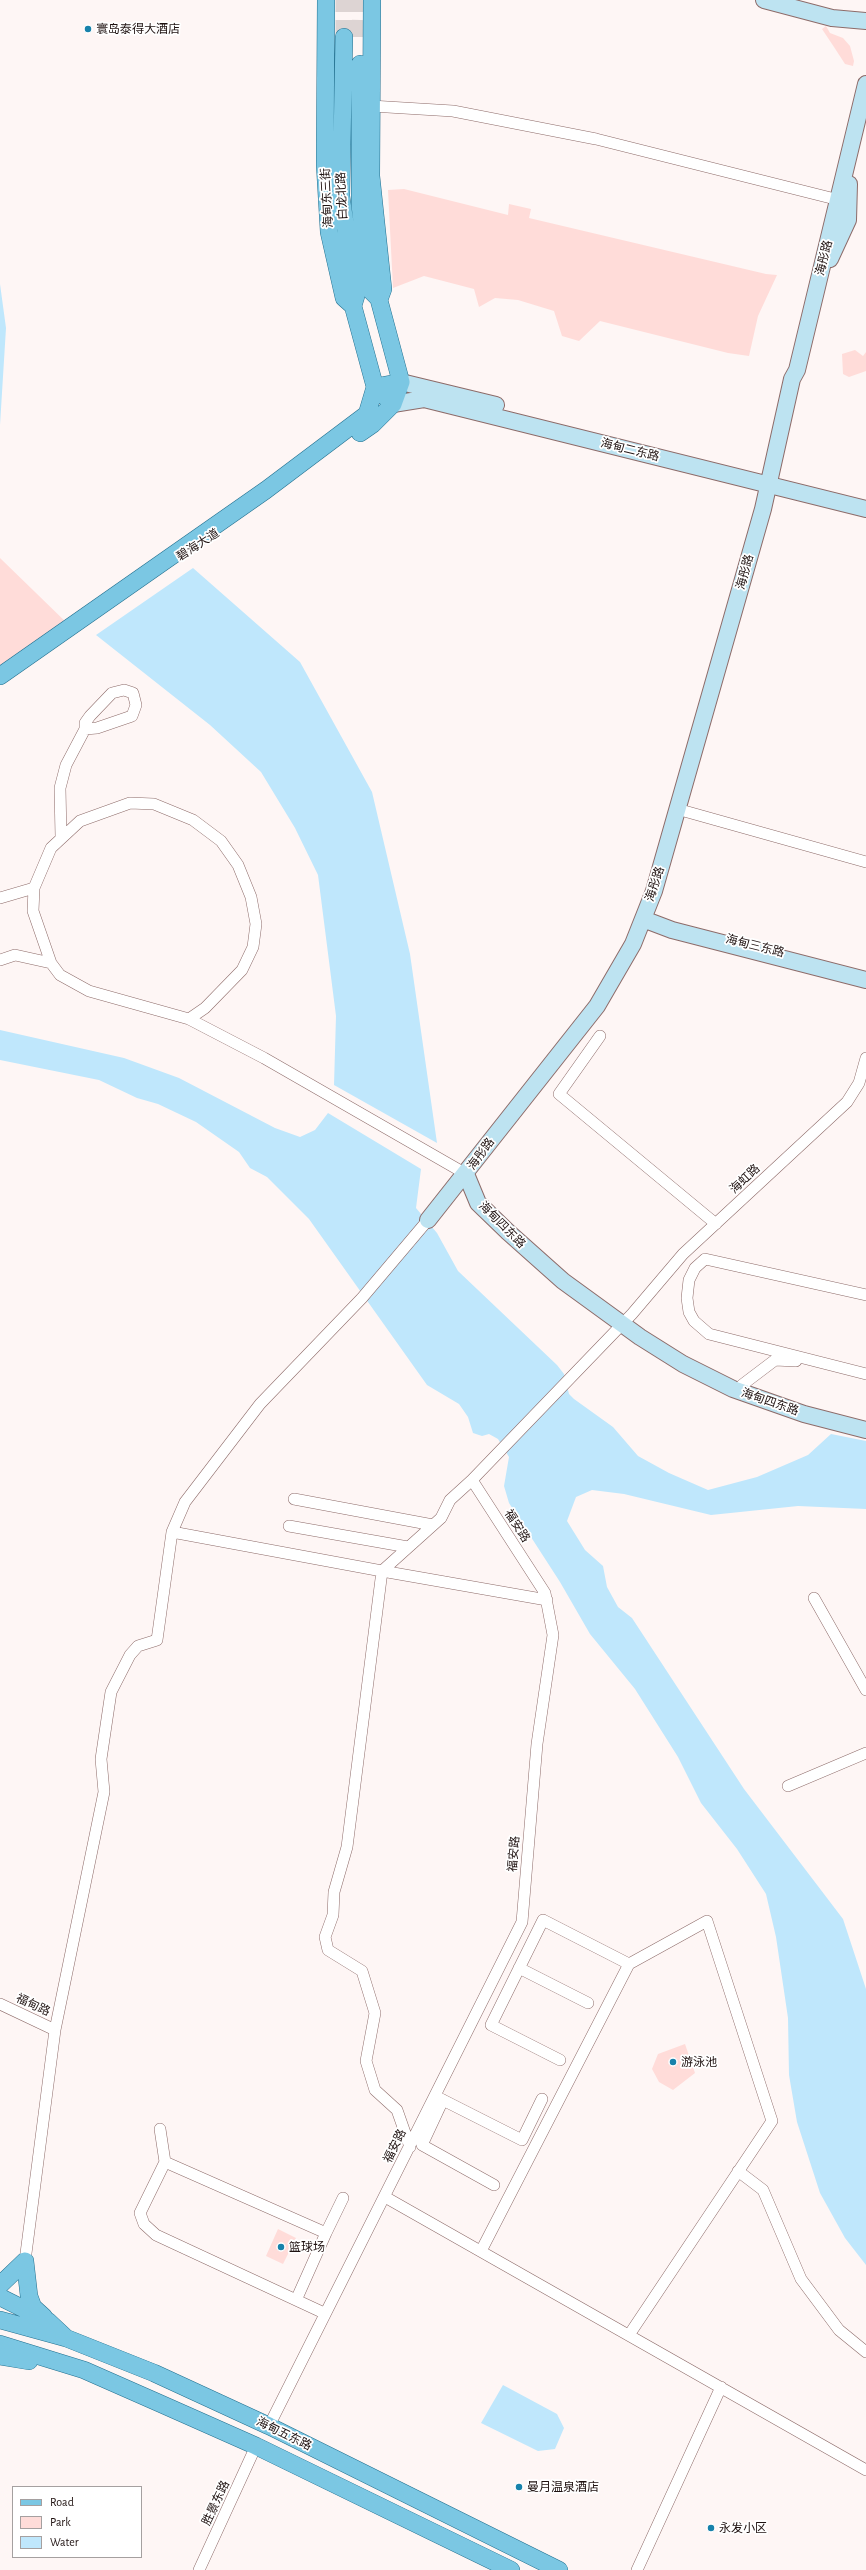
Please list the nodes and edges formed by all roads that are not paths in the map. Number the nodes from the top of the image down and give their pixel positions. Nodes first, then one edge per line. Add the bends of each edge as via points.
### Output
1 (326, 0) edge
2 (372, 0) edge
3 (764, 0) edge
4 (786, 0) edge
5 (866, 10) edge
6 (866, 21) edge
7 (866, 84) edge
8 (371, 106) junction
9 (866, 115) edge
10 (839, 200) junction
11 (380, 300) junction
12 (354, 306) junction
13 (401, 382) junction
14 (375, 387) junction
15 (393, 404) junction
16 (774, 481) junction
17 (866, 500) edge
18 (866, 509) edge
19 (0, 676) edge
20 (0, 683) edge
21 (85, 729) junction
22 (680, 810) junction
23 (61, 837) junction
24 (866, 862) edge
25 (34, 888) junction
26 (0, 898) edge
27 (646, 917) junction
28 (0, 960) edge
29 (51, 963) junction
30 (866, 975) edge
31 (866, 980) edge
32 (205, 1008) junction
33 (189, 1019) junction
34 (201, 1026) junction
35 (600, 1036) dead end
36 (866, 1058) edge
37 (862, 1084) edge
38 (466, 1174) junction
39 (428, 1220) joint
40 (716, 1224) junction
41 (683, 1254) junction
42 (705, 1259) junction
43 (866, 1295) edge
44 (627, 1319) junction
45 (817, 1361) junction
46 (866, 1374) edge
47 (742, 1385) junction
48 (866, 1422) edge
49 (866, 1430) edge
50 (472, 1480) junction
51 (294, 1499) dead end
52 (433, 1525) junction
53 (288, 1526) dead end
54 (172, 1532) junction
55 (408, 1547) junction
56 (382, 1571) junction
57 (814, 1598) dead end
58 (547, 1600) junction
59 (866, 1690) edge
60 (866, 1753) edge
61 (788, 1786) dead end
62 (629, 1964) junction
63 (519, 1968) junction
64 (588, 2003) dead end
65 (0, 2004) edge
66 (55, 2030) junction
67 (560, 2060) dead end
68 (439, 2098) junction
69 (542, 2099) dead end
70 (160, 2129) dead end
71 (410, 2147) junction
72 (165, 2162) junction
73 (738, 2171) junction
74 (494, 2185) dead end
75 (385, 2197) junction
76 (343, 2198) dead end
77 (326, 2233) junction
78 (481, 2251) junction
79 (25, 2261) junction
80 (0, 2285) edge
81 (0, 2298) edge
82 (297, 2298) junction
83 (324, 2313) junction
84 (0, 2320) edge
85 (48, 2321) junction
86 (629, 2335) junction
87 (66, 2338) junction
88 (0, 2344) edge
89 (866, 2352) edge
90 (0, 2356) edge
91 (84, 2370) junction
92 (721, 2387) junction
93 (269, 2426) junction
94 (256, 2446) junction
95 (866, 2470) edge
96 (199, 2570) edge
97 (512, 2570) edge
98 (559, 2570) edge
99 (637, 2570) edge

1 - 12 main road, 海甸东三街 via 324,145 327,216 329,236 344,298
2 - 8 main road
3 - 6 main road via 832,18
4 - 5 main road
7 - 10 main road, 海彤路
8 - 10 street via 452,111 596,139
8 - 11 main road via 372,188 382,289
9 - 16 main road, 海彤路 via 850,178 848,220 829,261
10 - 16 main road, 海彤路
11 - 12 main road, 白龙北路 via 372,291 369,278 360,205 352,37 341,196 356,296
11 - 13 main road
12 - 14 main road, 海甸东三街
13 - 14 main road
13 - 15 main road
13 - 16 main road, 海甸二东路
14 - 15 main road
14 - 19 main road, 碧海大道 via 367,414 266,490
15 - 16 main road, 海甸二东路 via 424,399
15 - 20 main road, 碧海大道 via 373,424
16 - 17 main road, 海甸二东路
16 - 18 main road, 海甸二东路
16 - 22 main road, 海彤路 via 763,509
21 - 21 street via 98,728 132,716 136,704 133,694 124,690 112,693 90,716 85,723
21 - 23 street via 66,765 60,788
22 - 24 street
22 - 27 main road, 海彤路
23 - 25 street via 51,848
23 - 32 street via 80,820 130,803 154,804 171,810 193,820 221,841 238,865 251,897 256,924 253,947 242,970
25 - 26 street
25 - 29 street via 33,911
27 - 30 main road, 海甸三东路
27 - 31 main road via 672,930
27 - 38 main road, 海彤路 via 638,948 601,1010 483,1161
28 - 29 street via 15,955
29 - 33 street via 60,975 89,991
32 - 33 street
32 - 34 street
33 - 34 street
34 - 38 street via 264,1058
35 - 40 street via 558,1094
36 - 37 street, 海虹路
37 - 40 street, 海虹路 via 847,1102
38 - 39 main road, 海彤路
38 - 44 main road, 海甸四东路 via 483,1198 527,1240
39 - 54 street via 362,1298 260,1404 185,1502
40 - 41 street, 海虹路
41 - 42 street
41 - 44 street, 海虹路
42 - 43 street
42 - 45 street via 695,1268 689,1280 687,1298 694,1321 709,1334
44 - 47 main road, 海甸四东路 via 687,1357
44 - 49 main road, 海甸四东路 via 662,1352 733,1389 798,1412
44 - 50 street
45 - 46 street
45 - 47 street via 775,1360
47 - 48 main road, 海甸四东路
50 - 52 street via 450,1500 441,1518
50 - 58 street, 福安路 via 545,1593
51 - 52 street
52 - 55 street
53 - 55 street
54 - 56 street
54 - 66 street via 157,1640 138,1646 130,1655 111,1692 102,1759 104,1792
55 - 56 street
56 - 58 street
56 - 71 street via 347,1847 334,1892 333,1915 325,1937 328,1950 362,1971 375,2012 366,2061 374,2090 397,2110
57 - 59 street
58 - 68 street, 福安路 via 554,1635 537,1744 522,1922
60 - 61 street
62 - 63 street via 543,1920
62 - 73 street via 707,1922 772,2121
62 - 78 street
63 - 64 street
63 - 67 street via 491,2025
65 - 66 street, 福甸路
66 - 79 street
68 - 69 street via 522,2140
68 - 71 street, 福安路
68 - 74 street via 422,2145
70 - 72 street
71 - 75 street, 福安路
72 - 77 street
72 - 82 street via 140,2213 144,2224 156,2235
73 - 86 street
73 - 89 street via 763,2190 801,2279 839,2330
75 - 78 street
75 - 83 street, 福安路
76 - 77 street
77 - 82 street
78 - 86 street
79 - 80 main road
79 - 85 main road via 26,2280 33,2307
81 - 85 main road
82 - 83 street
83 - 93 street, 福安路
84 - 87 main road, 海甸五东路
85 - 87 main road
86 - 92 street
87 - 93 main road, 海甸五东路 via 154,2373
88 - 91 main road, 海甸五东路
90 - 91 main road
91 - 94 main road, 海甸五东路
92 - 95 street
92 - 99 street
93 - 98 main road, 海甸五东路
94 - 96 street, 胜景东路
94 - 97 main road, 海甸五东路

